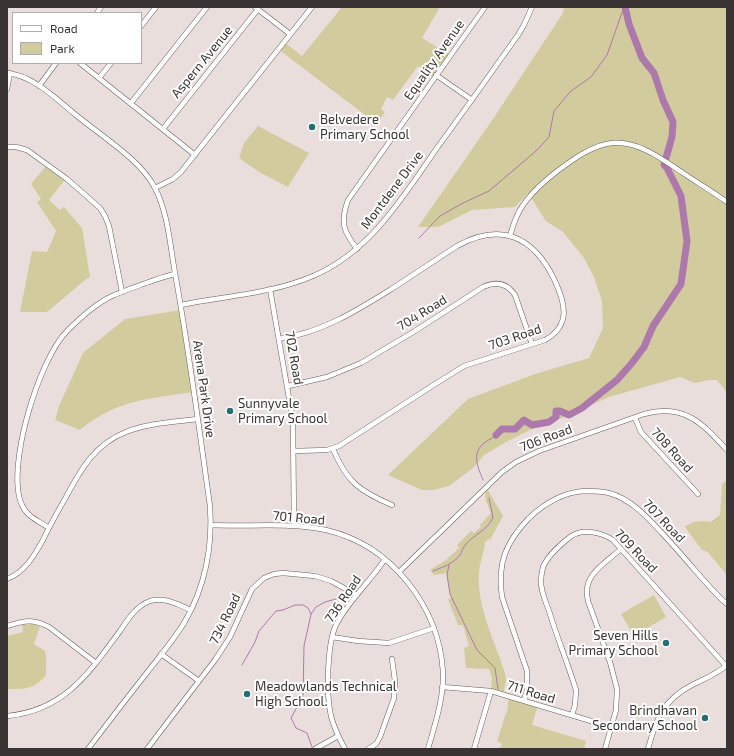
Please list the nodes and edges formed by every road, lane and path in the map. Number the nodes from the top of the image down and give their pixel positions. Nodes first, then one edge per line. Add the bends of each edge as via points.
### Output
1 (156, 7) edge
2 (207, 7) edge
3 (312, 7) edge
4 (485, 7) edge
5 (532, 7) edge
6 (257, 8) edge
7 (142, 25) edge
8 (290, 34) junction
9 (55, 64) edge
10 (81, 64) edge
11 (111, 64) edge
12 (9, 73) edge
13 (436, 74) junction
14 (99, 78) junction
15 (39, 86) junction
16 (7, 89) edge
17 (472, 100) junction
18 (131, 103) junction
19 (163, 129) junction
20 (7, 147) edge
21 (195, 155) junction
22 (155, 188) junction
23 (727, 202) edge
24 (510, 236) junction
25 (357, 249) junction
26 (175, 274) junction
27 (270, 290) junction
28 (122, 292) junction
29 (180, 305) junction
30 (279, 339) junction
31 (532, 344) junction
32 (288, 386) junction
33 (635, 418) junction
34 (198, 419) junction
35 (333, 449) junction
36 (727, 450) edge
37 (294, 451) junction
38 (698, 494) dead end
39 (392, 505) dead end
40 (211, 525) junction
41 (294, 526) junction
42 (49, 528) junction
43 (620, 549) junction
44 (385, 559) junction
45 (399, 572) junction
46 (7, 579) edge
47 (357, 595) junction
48 (727, 604) edge
49 (191, 610) junction
50 (7, 626) edge
51 (434, 628) junction
52 (332, 637) junction
53 (161, 654) junction
54 (392, 659) dead end
55 (96, 663) junction
56 (726, 666) edge
57 (199, 681) junction
58 (442, 687) junction
59 (491, 691) junction
60 (524, 700) junction
61 (572, 715) junction
62 (7, 716) edge
63 (611, 727) junction
64 (338, 736) junction
65 (88, 749) edge
66 (147, 749) edge
67 (315, 749) edge
68 (345, 749) edge
69 (368, 749) edge
70 (428, 749) edge
71 (474, 749) edge
72 (605, 749) edge
73 (648, 749) edge

1 - 7 street
2 - 18 street
3 - 8 street
4 - 13 street, Equality Avenue
5 - 17 street, Montdene Drive via 518,35
6 - 8 street
6 - 19 street, Aspern Avenue
8 - 21 street
9 - 15 street
10 - 14 street
11 - 14 street
12 - 15 street, Arena Park Drive via 31,80
12 - 16 street
13 - 17 street
13 - 25 street, Equality Avenue via 348,200 343,215 344,229
14 - 18 street
15 - 22 street, Arena Park Drive via 134,161
17 - 25 street, Montdene Drive via 385,220
18 - 19 street
19 - 21 street
20 - 28 street via 21,148 32,153 100,208 108,221
21 - 22 street via 178,175
22 - 26 street, Arena Park Drive via 164,212
23 - 24 street via 645,150 632,145 605,145 587,152 557,171 534,192 517,215
24 - 30 street, 703 Road via 488,234 470,239 333,323
24 - 31 street, 703 Road via 538,253 549,268 564,304 563,317 557,330 545,340
25 - 27 street, Montdene Drive via 329,269 294,284
26 - 28 street
26 - 29 street, Arena Park Drive
27 - 29 street, Montdene Drive
27 - 30 street, 702 Road
28 - 42 street via 93,308 62,337 54,348 32,399 18,462 19,495 28,515
29 - 34 street, Arena Park Drive
30 - 32 street, 702 Road
31 - 32 street, 704 Road via 512,290 504,284 493,283 361,362 327,377
31 - 35 street, 703 Road via 464,366
32 - 37 street, 702 Road
33 - 36 street, 706 Road via 662,411 681,413 704,426
33 - 38 street, 708 Road via 641,432
33 - 45 street, 706 Road via 516,462 490,482
34 - 40 street, Arena Park Drive
34 - 42 street via 138,428 102,445 82,467
35 - 37 street, 703 Road
35 - 39 street via 344,470 360,489
37 - 41 street, 702 Road
40 - 41 street, 701 Road
40 - 49 street, Arena Park Drive via 207,564
41 - 44 street, 701 Road via 318,528 347,536
42 - 46 street via 29,563 16,575
43 - 56 street, 709 Road
43 - 61 street, 709 Road via 608,536 594,532 578,534 571,536 557,548 543,567 542,588 576,690
43 - 63 street via 591,576 586,587 588,601 617,689 616,710
44 - 45 street, 701 Road
44 - 47 street, 736 Road
45 - 51 street, 701 Road via 419,597
47 - 52 street, 736 Road via 337,624
47 - 57 street, 734 Road via 331,581 315,576 283,573 264,578 252,589 223,649
48 - 60 street, 707 Road via 635,506 615,495 598,491 574,492 561,496 538,510 516,532 507,548 501,568 502,597 527,671
49 - 53 street, Arena Park Drive
49 - 55 street via 164,600 144,604 132,614
50 - 55 street via 26,621 43,624
51 - 52 street via 389,643
51 - 58 street, 701 Road via 441,660
52 - 64 street, 736 Road via 329,653 329,709
53 - 57 street
53 - 65 street, Arena Park Drive
54 - 69 street via 396,681 394,698 380,738
55 - 62 street via 68,694 28,712
56 - 73 street via 681,692 669,702 660,713
57 - 66 street, 734 Road
58 - 59 street, 711 Road
58 - 70 street, 701 Road
59 - 60 street, 711 Road
59 - 71 street
60 - 61 street, 711 Road
61 - 63 street, 711 Road
63 - 72 street
64 - 67 street
64 - 68 street, 736 Road

